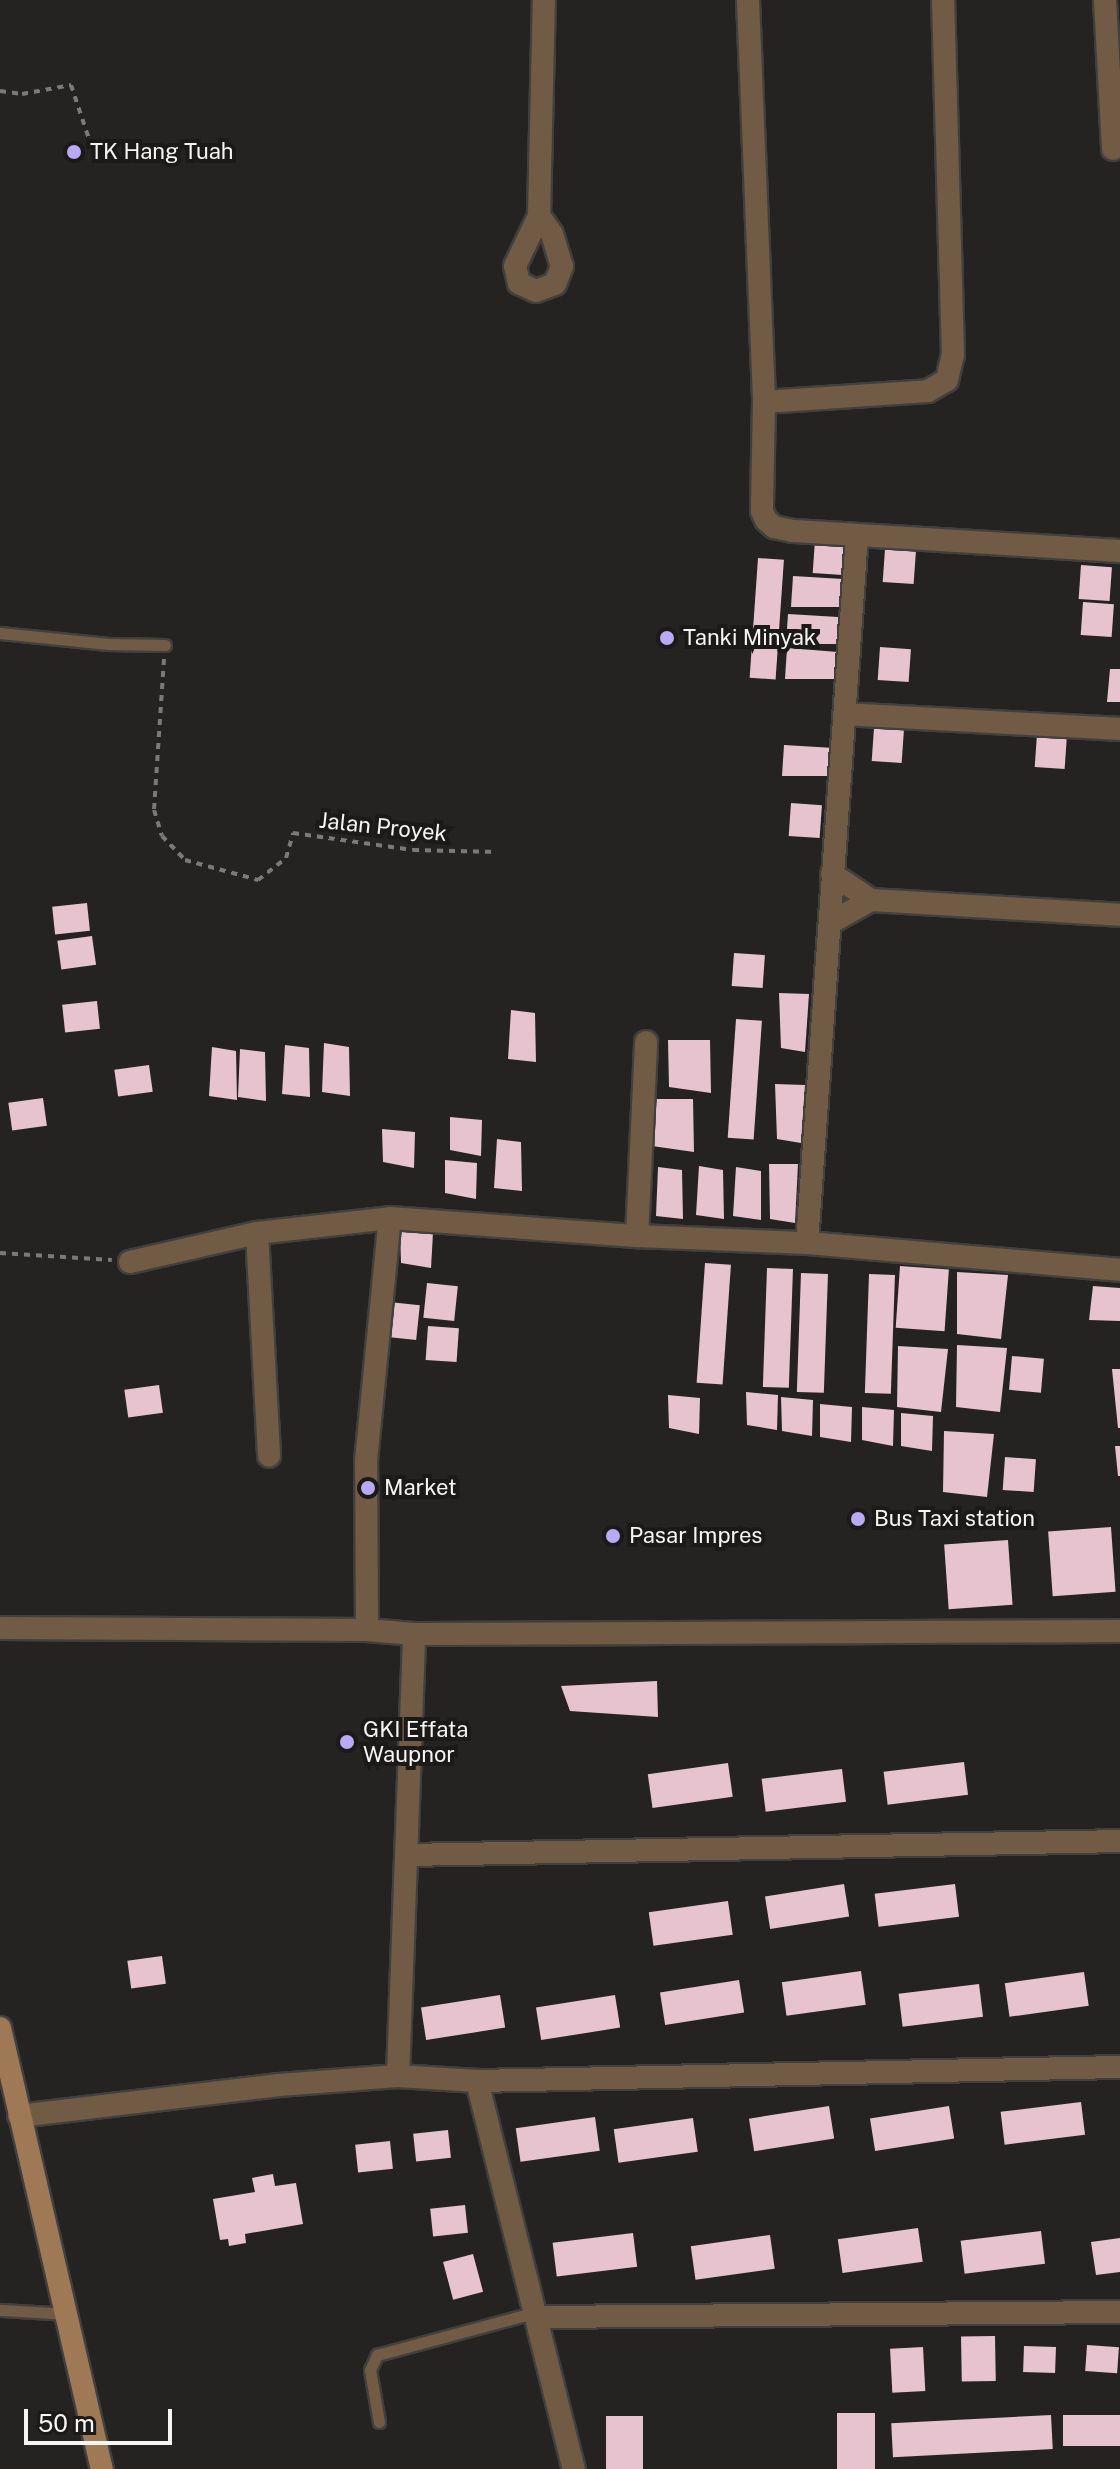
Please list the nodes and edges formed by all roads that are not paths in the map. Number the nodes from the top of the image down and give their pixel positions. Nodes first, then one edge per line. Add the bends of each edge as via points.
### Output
1 (544, 0) edge
2 (748, 0) edge
3 (943, 0) edge
4 (1105, 0) edge
5 (1113, 149) dead end
6 (539, 216) dead end
7 (764, 402) junction
8 (857, 535) junction
9 (1120, 551) edge
10 (0, 633) edge
11 (165, 645) road end
12 (845, 714) junction
13 (1120, 729) edge
14 (832, 874) junction
15 (871, 900) junction
16 (1120, 915) edge
17 (830, 923) junction
18 (646, 1042) dead end
19 (390, 1218) junction
20 (257, 1233) junction
21 (637, 1236) junction
22 (807, 1243) junction
23 (130, 1262) road end
24 (1120, 1270) edge
25 (269, 1456) dead end
26 (0, 1628) edge
27 (367, 1630) junction
28 (1120, 1631) edge
29 (414, 1634) junction
30 (1120, 1841) edge
31 (407, 1855) junction
32 (0, 2028) edge
33 (1120, 2067) edge
34 (398, 2076) junction
35 (477, 2081) junction
36 (19, 2116) junction
37 (0, 2310) edge
38 (1120, 2312) edge
39 (537, 2314) junction
40 (67, 2315) junction
41 (379, 2422) dead end
42 (102, 2469) edge
43 (574, 2469) edge

1 - 6 street
2 - 7 street
3 - 7 street via 953,355 947,380 928,391
4 - 5 street
7 - 8 street via 766,520 793,531
8 - 9 street
8 - 12 street
10 - 11 lane
12 - 13 street
12 - 14 street
14 - 15 street
14 - 17 street
15 - 16 street
15 - 17 street
17 - 22 street
18 - 21 street
19 - 20 street
19 - 21 street
19 - 27 street via 366,1461
20 - 23 street
20 - 25 street
21 - 22 street
22 - 24 street
26 - 27 street
27 - 29 street
28 - 29 street
29 - 31 street
30 - 31 street
31 - 34 street
32 - 36 main road
33 - 35 street
34 - 35 street
34 - 36 street
35 - 39 street
36 - 40 main road
37 - 40 lane
38 - 39 street
39 - 41 lane via 377,2355 370,2370
39 - 43 street
40 - 42 main road

